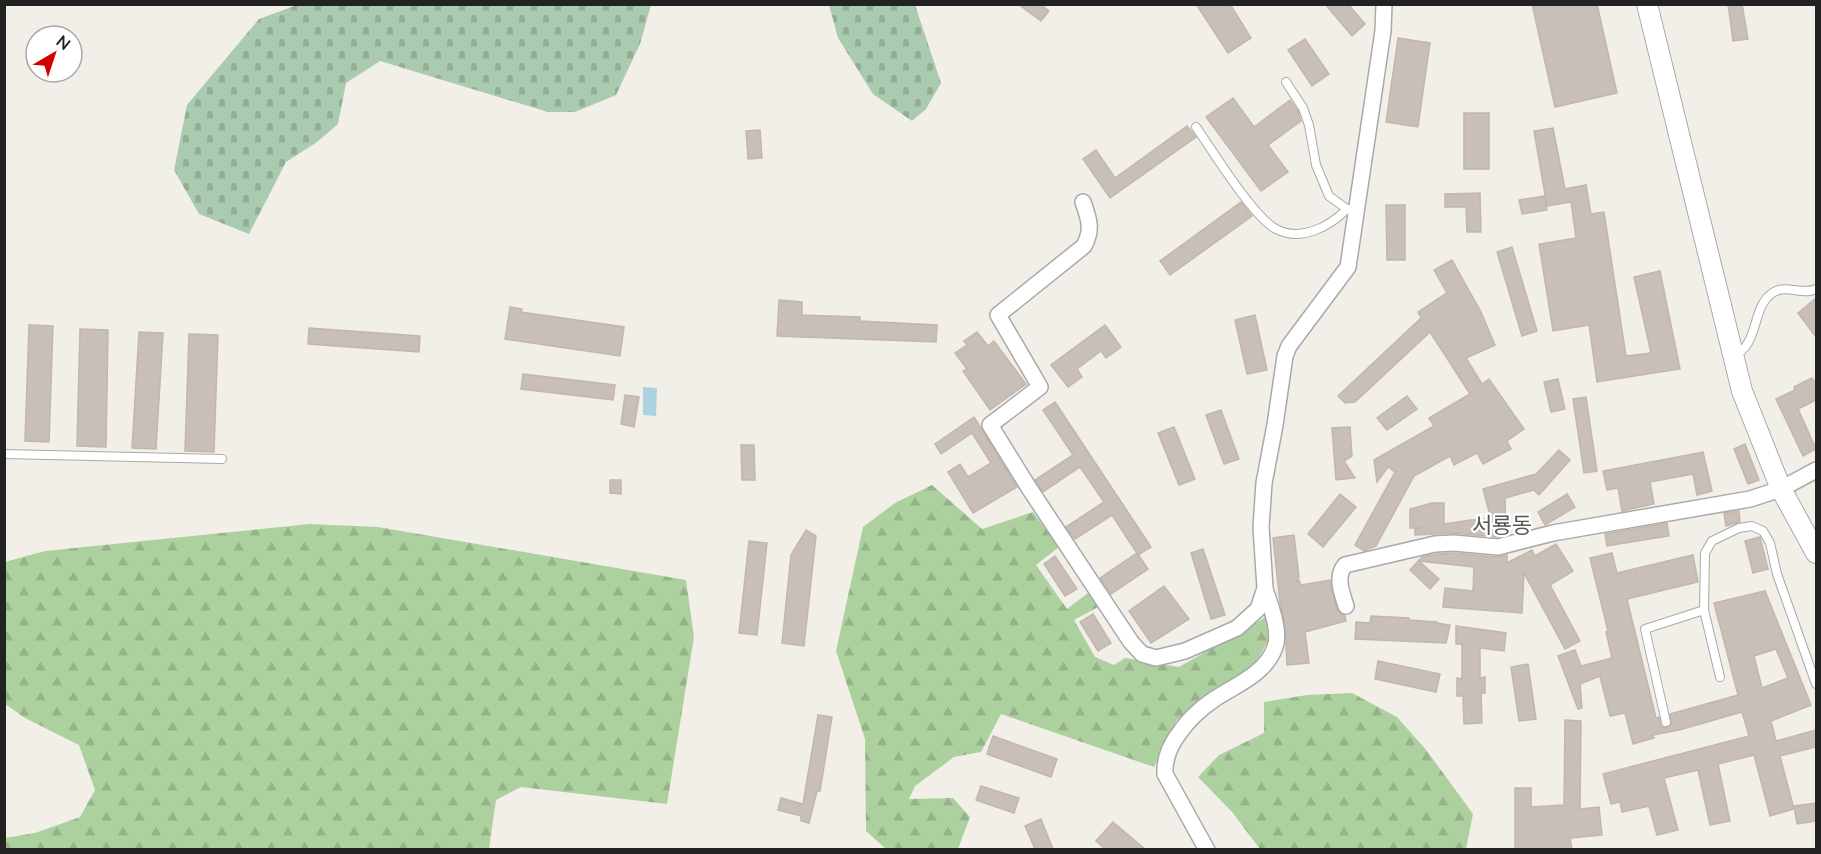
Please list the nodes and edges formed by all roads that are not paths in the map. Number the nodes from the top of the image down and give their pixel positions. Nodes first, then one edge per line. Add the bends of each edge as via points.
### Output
1 (1384, 4) edge
2 (1647, 4) edge
3 (1286, 82) dead end
4 (1196, 127) dead end
5 (1083, 202) dead end
6 (1352, 209) junction
7 (1816, 289) edge
8 (1733, 357) junction
9 (4, 454) edge
10 (222, 459) dead end
11 (1816, 470) edge
12 (1781, 489) junction
13 (1816, 553) edge
14 (1265, 589) junction
15 (1346, 606) dead end
16 (1704, 610) junction
17 (1720, 677) dead end
18 (1816, 684) edge
19 (1666, 722) dead end
20 (1207, 849) edge

1 - 6 street via 1383,31
2 - 8 street
3 - 6 lane via 1303,108 1316,165 1329,196
4 - 6 lane via 1258,214 1276,229 1296,234 1314,232
5 - 14 street via 1091,223 1084,246 998,315 1040,387 990,425 1142,654 1156,658 1185,651 1237,628 1258,609
6 - 14 street via 1348,267 1285,356 1264,483 1261,527
7 - 8 lane via 1773,292 1764,301 1745,348
8 - 12 street via 1742,391
9 - 10 lane
11 - 12 street
12 - 13 street
12 - 15 street via 1750,499 1553,533 1498,547 1435,544 1346,565 1341,570 1340,584
14 - 20 street via 1274,615 1276,647 1262,668 1190,718 1164,761 1164,774
16 - 17 lane
16 - 18 lane via 1705,553 1712,541 1739,528 1752,526 1763,531
16 - 19 lane via 1646,629

